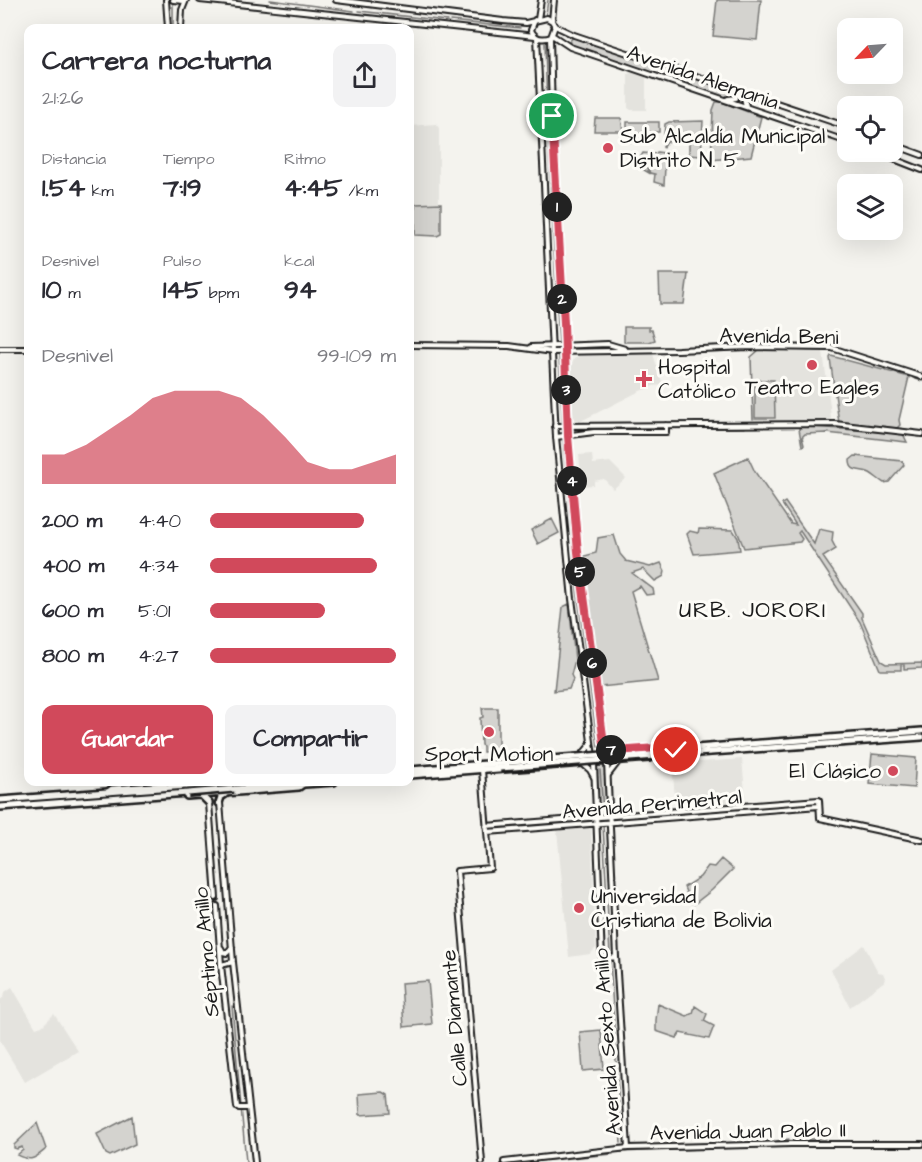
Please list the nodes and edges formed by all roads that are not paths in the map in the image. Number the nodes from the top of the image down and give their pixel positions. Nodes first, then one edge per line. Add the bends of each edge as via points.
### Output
1 (166, 0) edge
2 (173, 0) edge
3 (186, 0) edge
4 (200, 0) edge
5 (336, 0) edge
6 (541, 0) edge
7 (555, 0) edge
8 (537, 19) junction
9 (552, 21) junction
10 (168, 24) edge
11 (181, 24) edge
12 (555, 26) junction
13 (574, 35) junction
14 (536, 37) junction
15 (551, 37) junction
16 (570, 47) junction
17 (732, 88) junction
18 (718, 98) junction
19 (771, 101) junction
20 (747, 107) junction
21 (837, 123) edge
22 (837, 138) edge
23 (903, 148) edge
24 (922, 155) edge
25 (902, 162) edge
26 (922, 170) edge
27 (552, 225) junction
28 (414, 345) edge
29 (554, 345) junction
30 (564, 345) junction
31 (522, 348) junction
32 (0, 349) edge
33 (24, 349) edge
34 (632, 351) junction
35 (554, 352) junction
36 (564, 352) junction
37 (922, 377) edge
38 (666, 425) junction
39 (557, 426) junction
40 (566, 426) junction
41 (922, 434) edge
42 (566, 436) junction
43 (558, 437) junction
44 (579, 565) junction
45 (568, 566) junction
46 (580, 573) junction
47 (569, 574) junction
48 (922, 731) edge
49 (922, 736) edge
50 (591, 743) junction
51 (604, 743) junction
52 (616, 751) junction
53 (606, 752) junction
54 (673, 752) junction
55 (592, 754) junction
56 (582, 755) junction
57 (618, 762) junction
58 (607, 763) junction
59 (594, 764) junction
60 (584, 765) junction
61 (484, 768) junction
62 (414, 770) edge
63 (414, 775) edge
64 (608, 775) junction
65 (594, 777) junction
66 (150, 786) edge
67 (205, 786) edge
68 (220, 786) edge
69 (234, 786) edge
70 (300, 786) edge
71 (223, 793) junction
72 (204, 794) junction
73 (108, 795) junction
74 (43, 797) junction
75 (2, 801) edge
76 (209, 802) joint
77 (219, 803) junction
78 (819, 806) junction
79 (0, 807) edge
80 (761, 807) junction
81 (610, 819) junction
82 (596, 820) junction
83 (487, 829) junction
84 (922, 840) edge
85 (221, 947) junction
86 (232, 947) junction
87 (616, 957) junction
88 (233, 962) junction
89 (221, 965) junction
90 (249, 1108) junction
91 (922, 1144) edge
92 (628, 1148) junction
93 (255, 1162) edge
94 (482, 1162) edge
95 (504, 1162) edge

1 - 10 main road
2 - 3 main road
3 - 11 main road
4 - 14 main road
5 - 8 main road via 503,21
6 - 8 main road
7 - 9 main road
8 - 9 main road
8 - 14 main road via 531,28
9 - 12 main road
12 - 13 main road, Avenida Alemania
12 - 15 main road
13 - 16 main road via 568,38
13 - 17 main road, Avenida Alemania
14 - 15 main road
14 - 27 main road, Avenida Sexto Anillo
15 - 16 main road, Avenida Alemania
15 - 27 main road, Avenida Sexto Anillo
16 - 18 main road, Avenida Alemania
17 - 18 main road via 736,93 734,99
17 - 19 main road, Avenida Alemania
18 - 20 main road, Avenida Alemania
19 - 20 main road via 746,96 743,102
19 - 21 main road, Avenida Alemania
20 - 22 main road, Avenida Alemania
23 - 24 main road
25 - 26 main road
27 - 29 main road, Avenida Sexto Anillo
27 - 30 main road, Avenida Sexto Anillo
28 - 31 main road, Avenida Beni
29 - 30 main road, Avenida Beni
29 - 31 main road, Avenida Beni
29 - 35 main road, Avenida Sexto Anillo
30 - 34 main road, Avenida Beni via 608,344
30 - 36 main road, Avenida Sexto Anillo
31 - 35 main road, Avenida Beni
32 - 33 main road
34 - 36 main road, Avenida Beni
34 - 37 main road, Avenida Beni via 832,348
35 - 36 main road, Avenida Beni
35 - 39 main road, Avenida Sexto Anillo
36 - 40 main road, Avenida Sexto Anillo
38 - 40 main road
38 - 41 main road via 835,424
38 - 42 main road via 666,432
39 - 40 main road
39 - 43 main road, Avenida Sexto Anillo
40 - 42 main road, Avenida Sexto Anillo
42 - 43 main road
42 - 44 main road, Avenida Sexto Anillo
43 - 45 main road, Avenida Sexto Anillo
44 - 45 main road
44 - 46 main road, Avenida Sexto Anillo
45 - 47 main road, Avenida Sexto Anillo
46 - 47 main road
46 - 51 main road, Avenida Sexto Anillo
47 - 50 main road, Avenida Sexto Anillo
48 - 54 main road
49 - 54 main road
50 - 55 main road, Avenida Sexto Anillo
50 - 56 main road
51 - 52 main road
51 - 53 main road, Avenida Sexto Anillo
52 - 53 main road
52 - 54 main road via 670,747
52 - 57 main road via 612,757
53 - 55 main road
53 - 58 main road, Avenida Sexto Anillo
54 - 57 main road via 671,757
54 - 61 main road, bridge
55 - 56 main road
55 - 59 main road, Avenida Sexto Anillo
56 - 60 main road via 588,759
56 - 61 main road via 495,761
57 - 58 main road
57 - 64 main road
58 - 59 main road
58 - 64 main road, Avenida Sexto Anillo
59 - 60 main road
59 - 65 main road, Avenida Sexto Anillo
60 - 61 main road via 496,771
60 - 65 main road
61 - 62 main road
61 - 63 main road
61 - 83 main road
64 - 81 main road, Avenida Sexto Anillo
65 - 82 main road, Avenida Sexto Anillo
66 - 73 main road via 112,789
67 - 72 main road
68 - 71 main road
69 - 73 main road, bridge
70 - 71 main road
71 - 72 main road
71 - 77 main road, Séptimo Anillo
71 - 77 main road
72 - 73 main road via 113,801
72 - 76 main road
73 - 74 main road
73 - 79 main road
74 - 75 main road
74 - 79 main road via 40,802
76 - 85 main road, Séptimo Anillo
77 - 86 main road, Séptimo Anillo
78 - 80 main road, Avenida Perimetral
78 - 80 main road, Avenida Perimetral via 819,800
78 - 84 main road via 820,818
80 - 81 main road, Avenida Perimetral
81 - 82 main road, Avenida Perimetral
81 - 87 main road, Avenida Sexto Anillo
82 - 83 main road, Avenida Perimetral
82 - 87 main road, Avenida Sexto Anillo via 602,959
83 - 94 main road, Calle Diamante via 490,868 457,871
85 - 86 main road via 223,952
85 - 89 main road, Séptimo Anillo
86 - 88 main road, Séptimo Anillo
87 - 92 main road, Avenida Sexto Anillo
88 - 89 main road
88 - 90 main road, Séptimo Anillo
89 - 90 main road, Séptimo Anillo via 240,1108
90 - 93 main road, Séptimo Anillo
91 - 92 main road, Avenida Juan Pablo II
92 - 95 main road, Avenida Juan Pablo II

